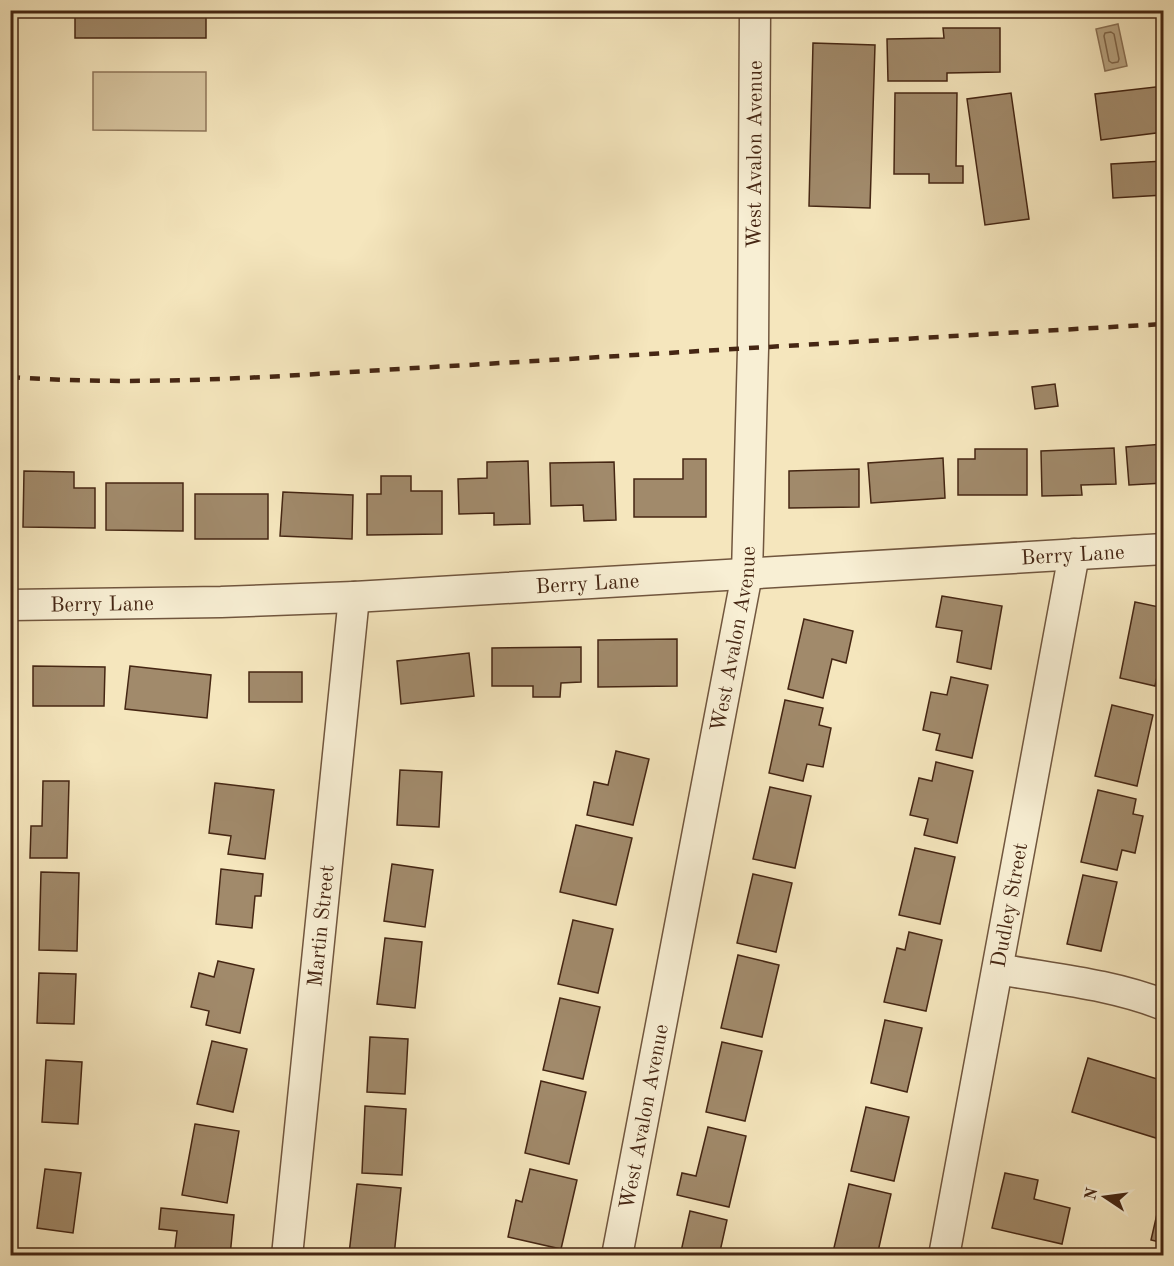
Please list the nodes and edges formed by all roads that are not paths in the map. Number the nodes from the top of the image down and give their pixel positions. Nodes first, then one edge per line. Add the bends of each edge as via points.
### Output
1 (755, 10) edge
2 (1164, 549) edge
3 (1074, 554) junction
4 (747, 574) junction
5 (354, 597) junction
6 (10, 605) edge
7 (998, 969) junction
8 (1164, 1005) edge
9 (287, 1256) edge
10 (616, 1256) edge
11 (944, 1256) edge

1 - 4 street, West Avalon Avenue
2 - 3 street, Berry Lane
3 - 4 street, Berry Lane
3 - 7 street, Dudley Street
4 - 5 street, Berry Lane
4 - 10 street, West Avalon Avenue
5 - 6 street, Berry Lane
5 - 9 street, Martin Street
7 - 8 street via 1105,988
7 - 11 street, Dudley Street

